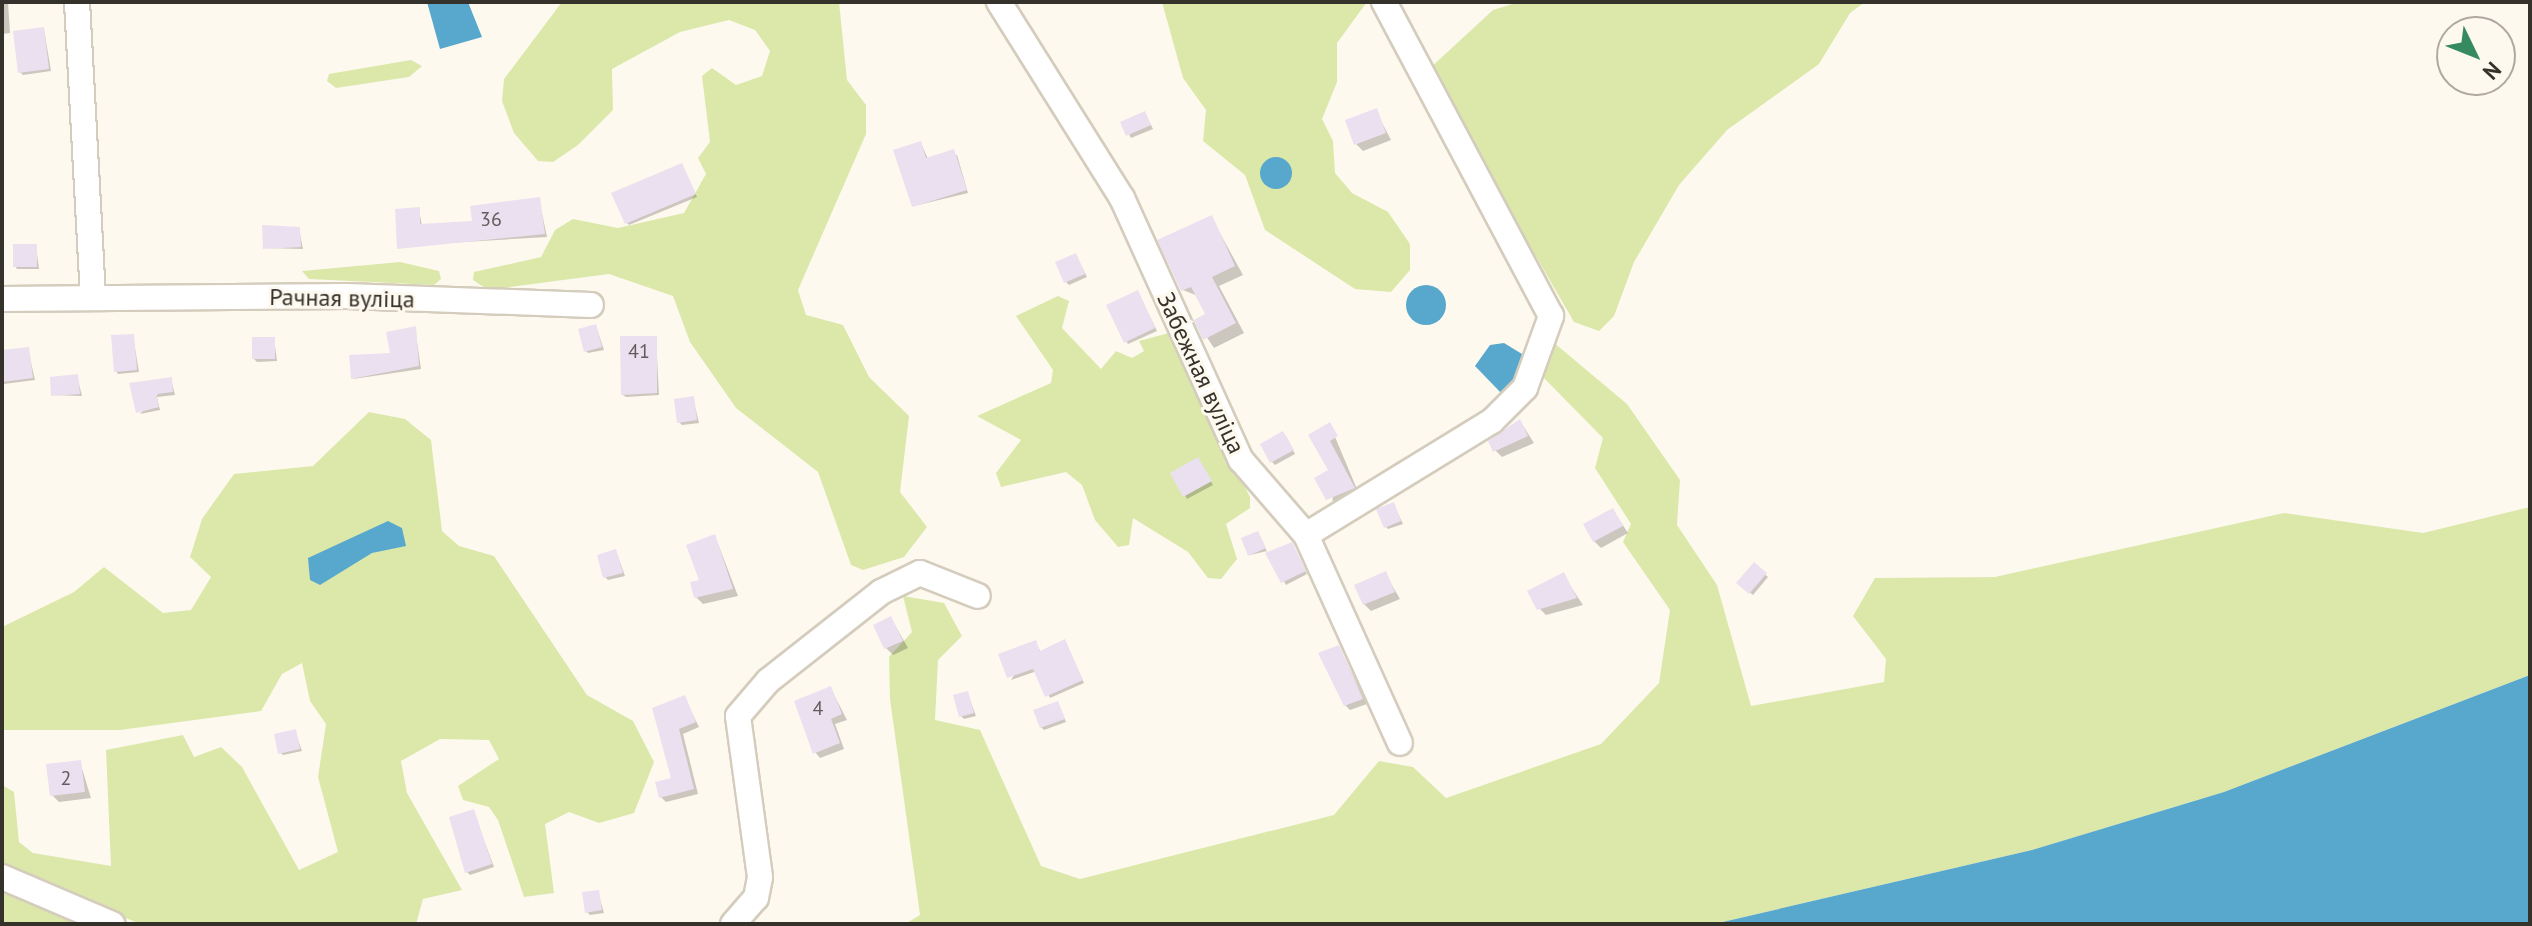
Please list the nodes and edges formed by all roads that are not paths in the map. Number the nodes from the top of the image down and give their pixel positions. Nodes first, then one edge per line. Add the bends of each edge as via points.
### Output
1 (77, 2) edge
2 (999, 2) edge
3 (1384, 2) edge
4 (93, 298) junction
5 (2, 299) edge
6 (591, 305) dead end
7 (1306, 535) junction
8 (978, 596) dead end
9 (1400, 743) dead end
10 (2, 877) edge
11 (112, 924) edge
12 (733, 924) edge

1 - 4 street
2 - 7 street, Забежная вуліца via 1122,198 1241,460
3 - 7 street via 1551,316 1525,388 1492,421
4 - 5 street, Рачная вуліца
4 - 6 street, Рачная вуліца via 347,296
7 - 9 street, Забежная вуліца
8 - 12 street via 920,573 881,592 768,681 738,716 760,877 756,898
10 - 11 street

